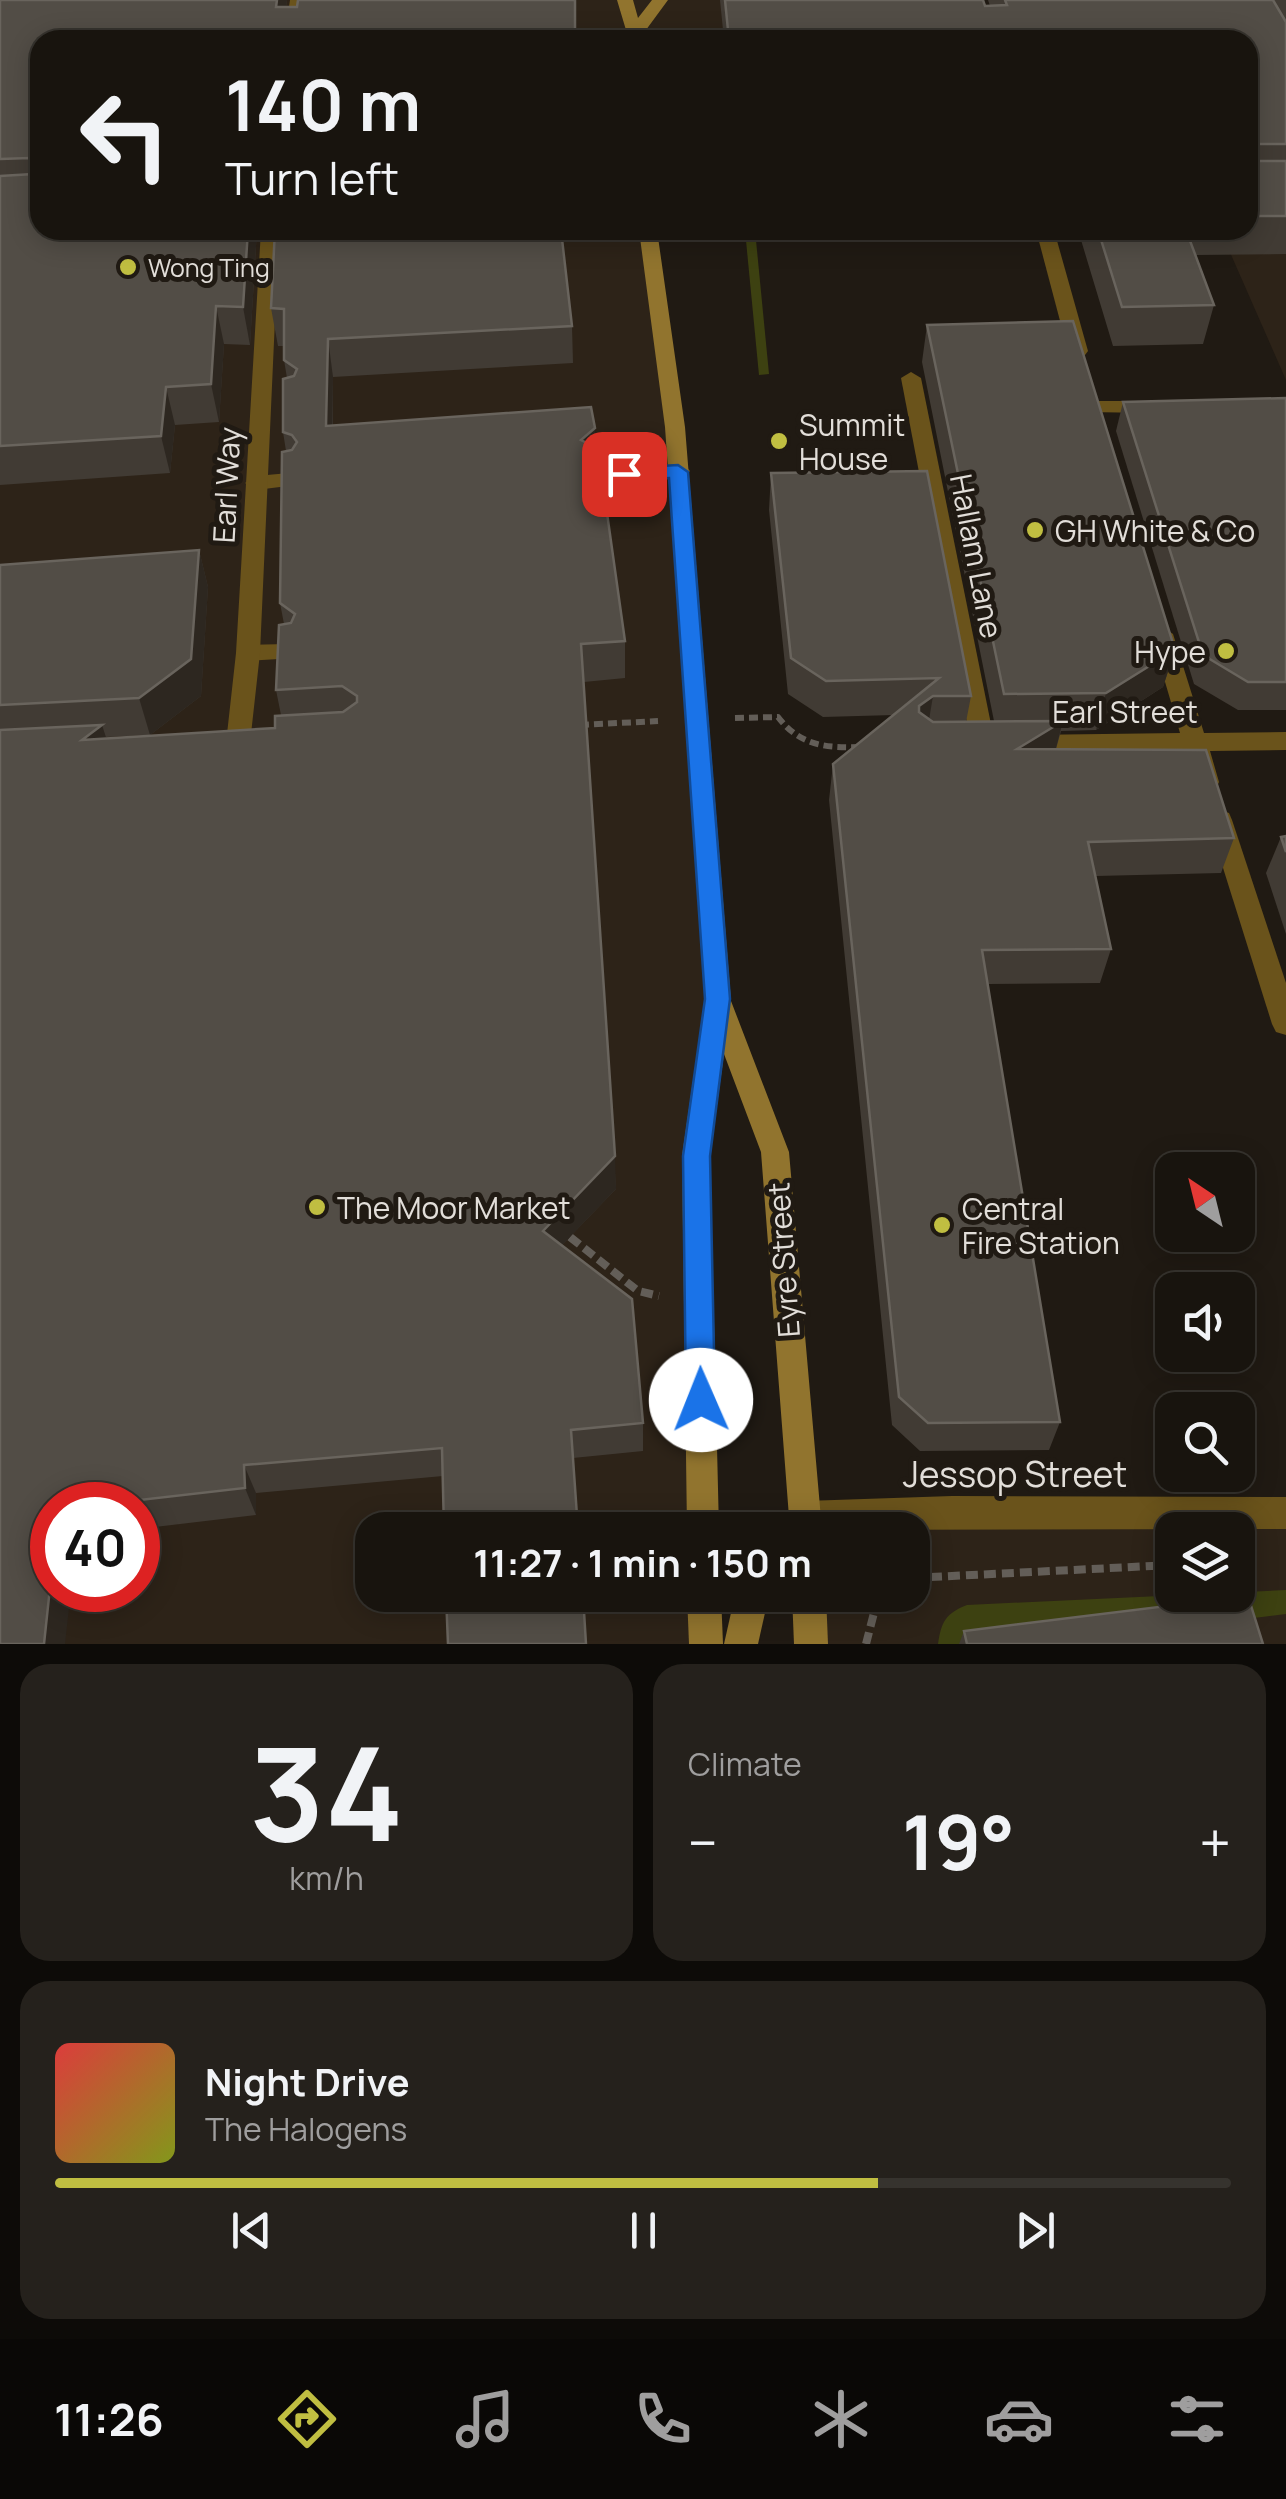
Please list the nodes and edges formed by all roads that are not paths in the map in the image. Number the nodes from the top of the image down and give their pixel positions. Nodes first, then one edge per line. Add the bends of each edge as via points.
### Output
1 (298, 0) edge
2 (624, 0) edge
3 (660, 0) edge
4 (294, 30) edge
5 (635, 30) edge
6 (640, 30) edge
7 (270, 240) edge
8 (649, 240) edge
9 (1048, 240) edge
10 (912, 378) dead end
11 (1170, 407) edge
12 (678, 472) junction
13 (597, 476) edge
14 (289, 480) edge
15 (256, 483) junction
16 (1155, 612) edge
17 (288, 652) edge
18 (248, 653) junction
19 (1286, 741) edge
20 (238, 743) edge
21 (1195, 743) junction
22 (974, 744) joint
23 (718, 999) junction
24 (1286, 1024) edge
25 (703, 1512) edge
26 (801, 1512) edge
27 (1286, 1513) edge
28 (930, 1514) edge
29 (705, 1612) edge
30 (748, 1612) edge
31 (810, 1612) edge
32 (706, 1644) edge
33 (741, 1644) edge
34 (812, 1644) edge

1 - 4 street
2 - 5 street
3 - 6 street
7 - 15 street, Earl Way via 267,410
8 - 12 street, Eyre Street
9 - 11 street via 1091,399
10 - 22 street, Hallam Lane
12 - 13 street
12 - 23 street, Eyre Street
14 - 15 street
15 - 18 street, Earl Way
16 - 21 street
17 - 18 street
18 - 20 street, Earl Way
19 - 21 street, Earl Street
21 - 22 street, Earl Street
21 - 24 street
23 - 25 street, Eyre Street via 696,1156
23 - 26 street, Eyre Street via 775,1152
27 - 28 street, Jessop Street
29 - 32 street
30 - 33 street
31 - 34 street

